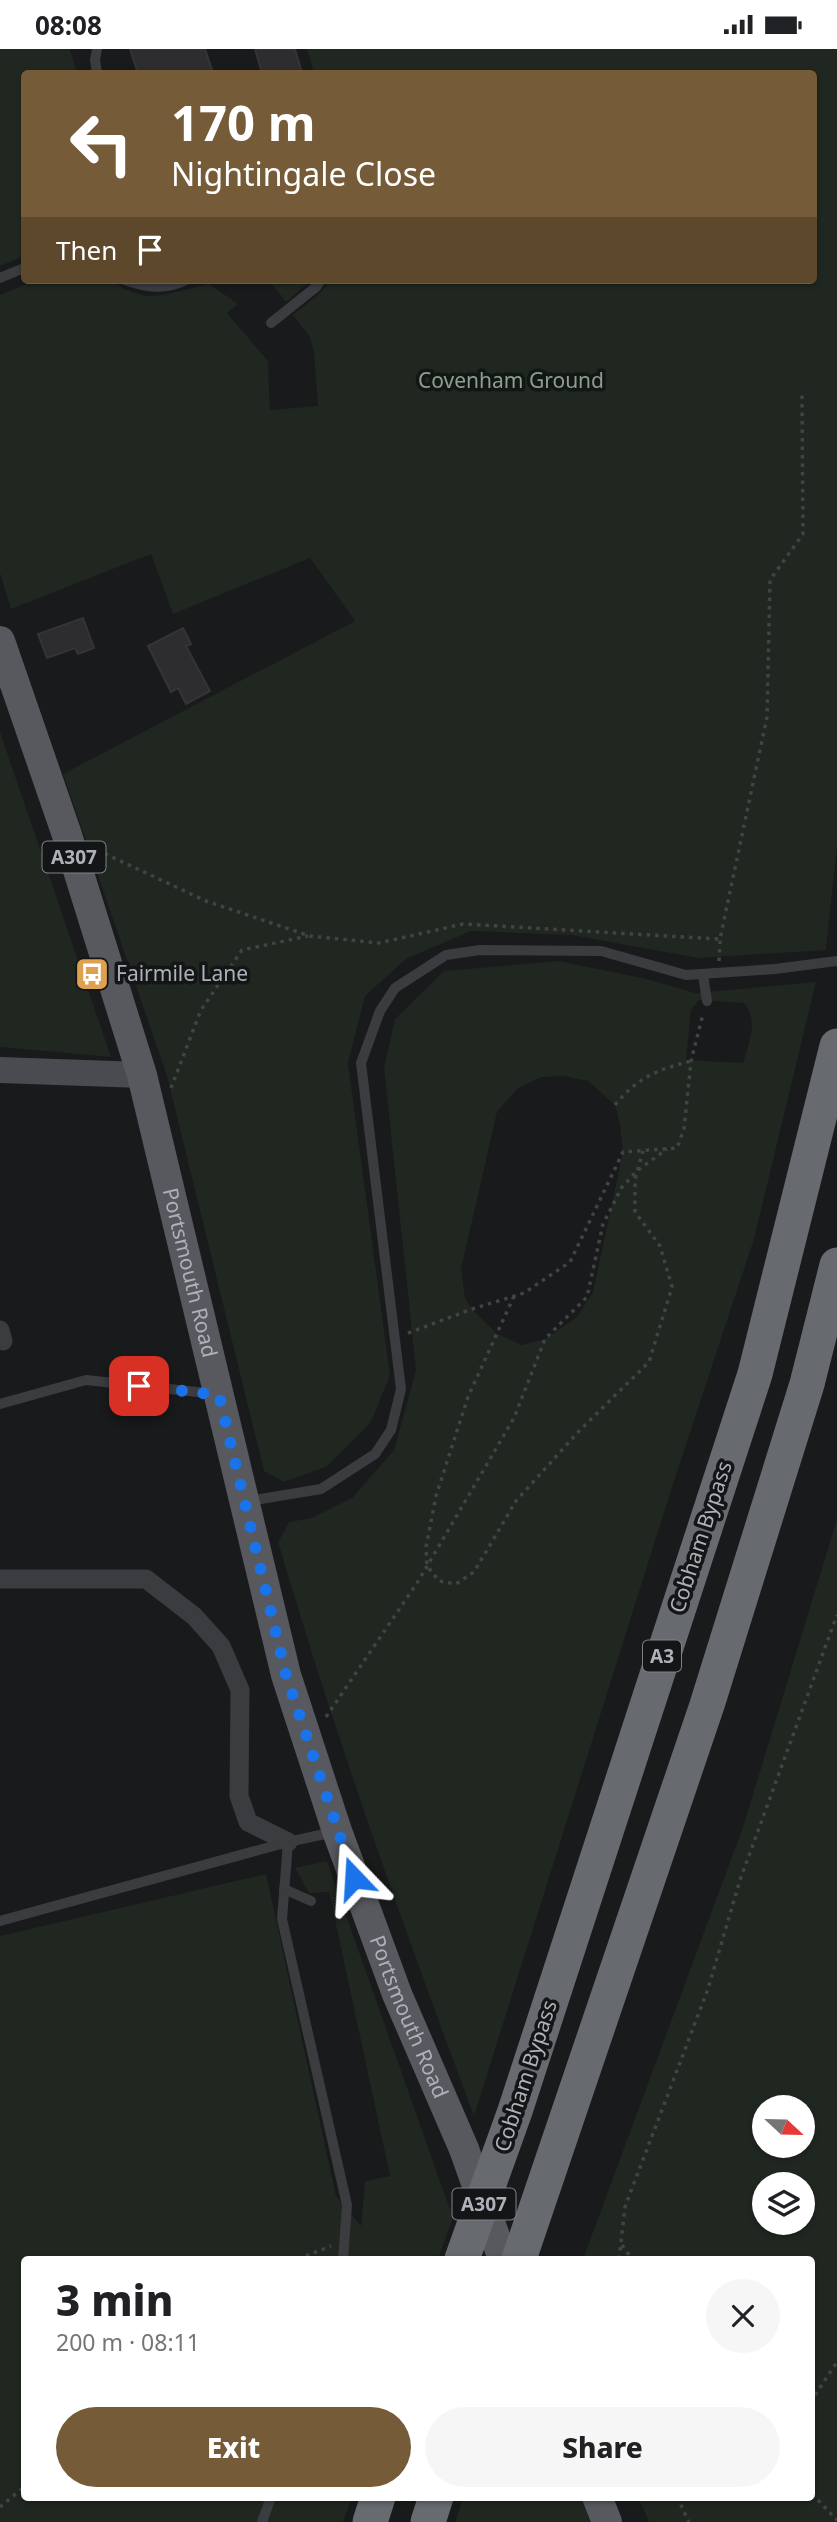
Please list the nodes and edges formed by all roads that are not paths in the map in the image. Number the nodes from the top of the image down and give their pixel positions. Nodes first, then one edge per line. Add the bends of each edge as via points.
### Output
1 (97, 49) edge
2 (97, 70) edge
3 (21, 269) edge
4 (0, 278) edge
5 (138, 284) edge
6 (174, 284) edge
7 (318, 284) edge
8 (271, 323) dead end
9 (0, 641) edge
10 (837, 961) edge
11 (703, 975) junction
12 (707, 1001) road end
13 (837, 1046) edge
14 (0, 1070) edge
15 (142, 1075) junction
16 (837, 1265) edge
17 (219, 1395) junction
18 (0, 1404) edge
19 (245, 1502) junction
20 (0, 1579) edge
21 (337, 1832) junction
22 (288, 1842) junction
23 (284, 1889) junction
24 (310, 1901) dead end
25 (0, 1921) edge
26 (343, 2256) edge
27 (463, 2256) edge
28 (502, 2256) edge
29 (520, 2256) edge
30 (270, 2501) edge
31 (377, 2501) edge
32 (435, 2501) edge
33 (599, 2501) edge
34 (262, 2522) edge
35 (370, 2522) edge
36 (428, 2522) edge
37 (607, 2522) edge

1 - 2 lane
3 - 4 lane
5 - 6 lane via 150,288
7 - 8 lane
9 - 15 main road, Portsmouth Road / A307
10 - 11 lane
11 - 12 lane
11 - 19 lane via 686,975 601,951 480,950 446,955 395,988 380,1011 361,1063 401,1389 391,1430 375,1454 321,1489
13 - 27 highway, Cobham Bypass / A3 via 755,1374 515,2112
14 - 15 street
15 - 17 main road, Portsmouth Road / A307
16 - 29 highway via 807,1384 707,1705
17 - 18 lane via 86,1380
17 - 19 main road, Portsmouth Road / A307
19 - 21 main road, Portsmouth Road / A307 via 286,1675
20 - 22 street via 146,1579 194,1616 221,1646 240,1690 239,1796 248,1822
21 - 22 lane
21 - 28 main road, Portsmouth Road / A307
22 - 23 lane
22 - 25 lane
23 - 24 lane
23 - 26 lane via 282,1919 347,2205
30 - 34 lane
31 - 35 highway
32 - 36 highway
33 - 37 main road

